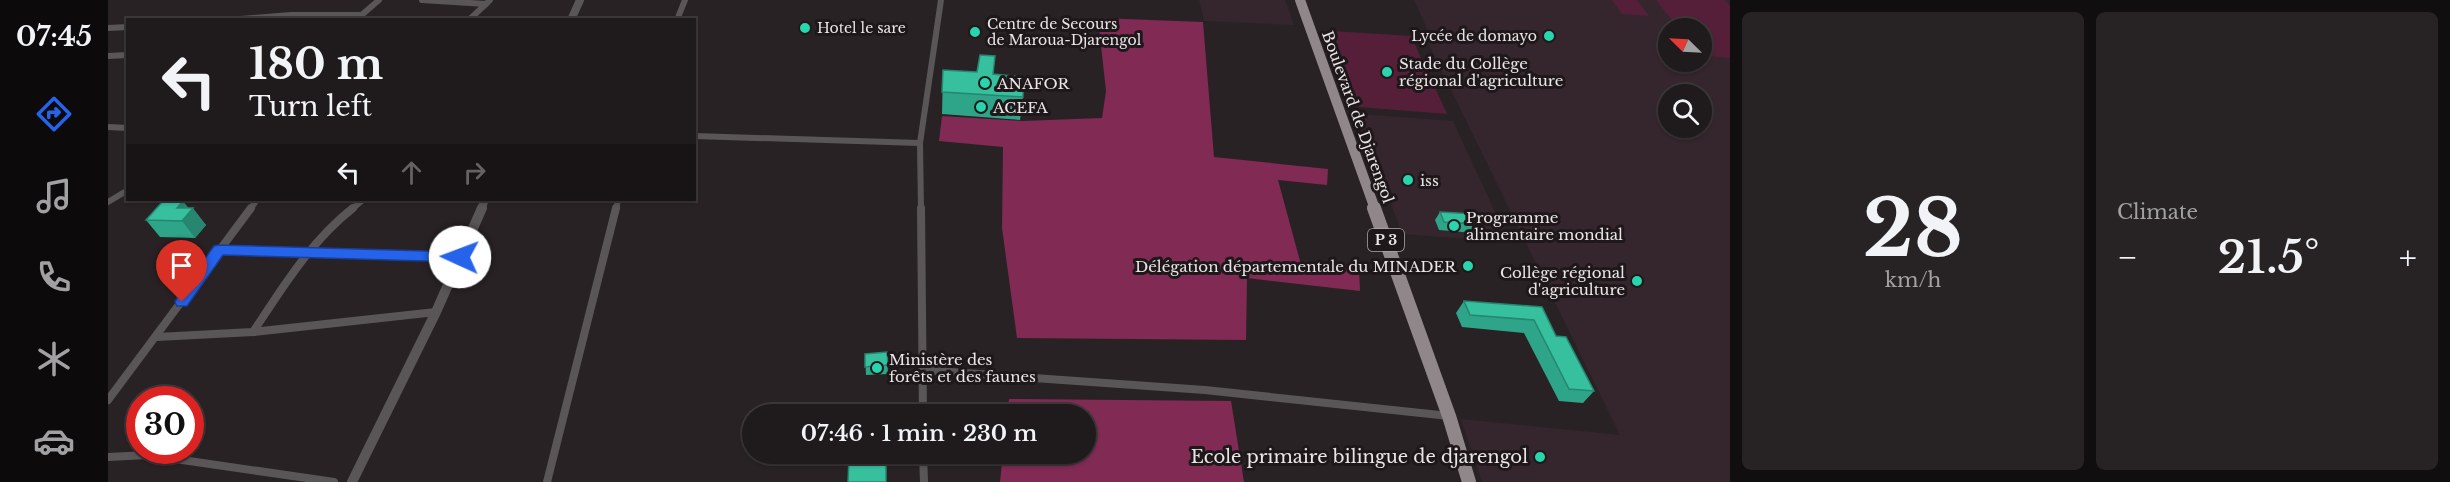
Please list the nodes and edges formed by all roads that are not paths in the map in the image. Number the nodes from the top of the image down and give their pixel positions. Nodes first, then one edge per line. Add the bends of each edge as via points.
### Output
1 (379, 0) edge
2 (422, 0) edge
3 (580, 0) edge
4 (685, 0) edge
5 (941, 0) edge
6 (1300, 0) edge
7 (488, 2) edge
8 (290, 17) edge
9 (264, 18) edge
10 (360, 18) edge
11 (471, 18) edge
12 (572, 18) edge
13 (678, 18) edge
14 (126, 27) edge
15 (108, 28) edge
16 (126, 55) edge
17 (108, 56) edge
18 (108, 127) edge
19 (126, 128) edge
20 (696, 136) edge
21 (921, 142) junction
22 (126, 191) edge
23 (256, 201) edge
24 (362, 201) edge
25 (485, 201) edge
26 (618, 201) edge
27 (108, 202) edge
28 (219, 250) junction
29 (307, 252) junction
30 (460, 257) junction
31 (435, 312) junction
32 (253, 332) junction
33 (157, 337) junction
34 (922, 369) junction
35 (108, 399) edge
36 (923, 404) edge
37 (1449, 416) junction
38 (108, 457) edge
39 (923, 464) edge
40 (334, 482) edge
41 (352, 482) edge
42 (547, 482) edge
43 (924, 482) edge
44 (1469, 482) edge

1 - 10 street
2 - 7 street
3 - 12 street
4 - 13 street
5 - 21 street
6 - 37 main road, Boulevard de Djarengol / P 3
7 - 11 street
8 - 9 street
8 - 10 street
14 - 15 street
16 - 17 street
18 - 19 street
20 - 21 street
21 - 34 street
22 - 27 street
23 - 28 street
24 - 29 street
25 - 30 street
26 - 42 street
28 - 29 street
28 - 33 street
29 - 30 street
29 - 32 street
30 - 31 street
31 - 32 street
31 - 41 street
32 - 33 street
33 - 35 street
34 - 36 street
34 - 37 street via 1205,390
37 - 44 main road, Boulevard de Djarengol / P 3
38 - 40 street via 148,455
39 - 43 street

